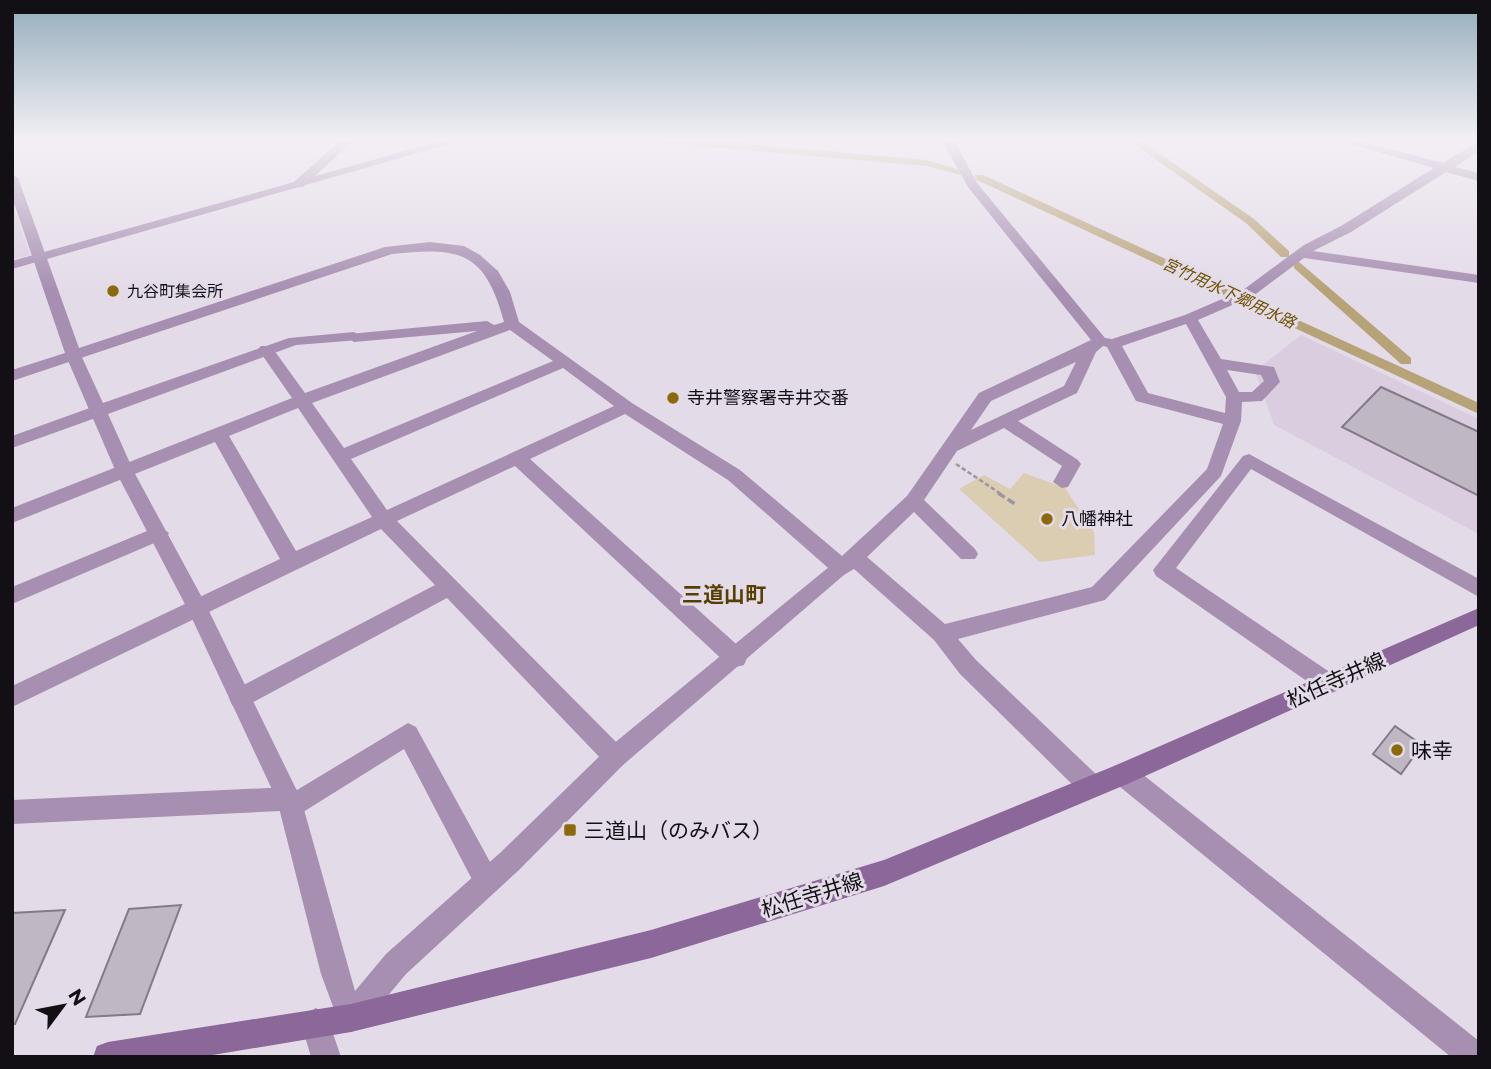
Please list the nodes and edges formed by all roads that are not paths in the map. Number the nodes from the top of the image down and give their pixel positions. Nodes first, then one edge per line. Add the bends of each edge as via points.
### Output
1 (15, 190) edge
2 (278, 190) edge
3 (977, 190) edge
4 (1406, 190) edge
5 (1302, 254) junction
6 (39, 257) junction
7 (12, 265) edge
8 (1479, 279) edge
9 (1190, 318) junction
10 (512, 324) junction
11 (1101, 345) junction
12 (266, 349) junction
13 (74, 356) junction
14 (564, 362) junction
15 (1215, 363) junction
16 (12, 376) edge
17 (1234, 397) junction
18 (300, 401) junction
19 (626, 407) junction
20 (98, 411) junction
21 (1005, 421) junction
22 (1233, 421) junction
23 (219, 433) junction
24 (12, 442) edge
25 (949, 451) junction
26 (341, 456) junction
27 (517, 457) junction
28 (125, 471) junction
29 (1062, 482) dead end
30 (914, 501) junction
31 (12, 516) edge
32 (384, 520) junction
33 (159, 533) junction
34 (968, 554) dead end
35 (292, 562) junction
36 (849, 563) junction
37 (449, 587) junction
38 (1479, 589) edge
39 (12, 596) edge
40 (198, 609) junction
41 (1479, 616) edge
42 (942, 634) junction
43 (736, 657) junction
44 (1329, 684) junction
45 (12, 697) edge
46 (240, 698) junction
47 (615, 757) junction
48 (1123, 774) junction
49 (1091, 786) junction
50 (290, 803) junction
51 (12, 811) edge
52 (486, 880) junction
53 (351, 1018) junction
54 (316, 1023) junction
55 (192, 1050) edge
56 (108, 1057) edge
57 (326, 1057) edge
58 (1475, 1057) edge

1 - 6 street
2 - 6 street
3 - 11 street
4 - 5 street
5 - 8 street
5 - 9 street via 1248,293
6 - 7 street
6 - 13 street
9 - 11 street
9 - 15 street
10 - 12 street via 294,341
10 - 13 street via 491,271 459,249 430,246 390,250
10 - 14 street
10 - 18 street
11 - 21 street via 1071,389
11 - 22 street via 1142,397
11 - 25 street via 985,397
12 - 18 street
12 - 20 street
13 - 16 street
13 - 20 street
14 - 19 street
14 - 26 street
15 - 17 street
15 - 17 street via 1268,371 1272,382 1256,397
17 - 22 street
18 - 23 street
18 - 26 street
19 - 27 street
19 - 36 street via 734,475
20 - 24 street
20 - 28 street
21 - 25 street
21 - 29 street via 1072,464
22 - 42 street via 1215,472 1098,594
23 - 28 street
23 - 35 street
25 - 30 street
26 - 32 street
27 - 32 street
27 - 43 street
28 - 31 street
28 - 33 street
30 - 34 street
30 - 36 street
32 - 35 street
32 - 37 street
33 - 39 street
33 - 40 street
35 - 40 street
36 - 42 street
36 - 43 street
37 - 46 street
37 - 47 street
38 - 44 street via 1250,460 1163,570
40 - 45 street
40 - 46 street
41 - 44 main road, 松任寺井線
42 - 49 street via 968,667
43 - 47 street
44 - 48 main road, 松任寺井線
46 - 50 street
47 - 52 street
48 - 49 main road, 松任寺井線
48 - 58 street
49 - 53 main road, 松任寺井線 via 884,873 651,944
50 - 51 street
50 - 52 street via 408,734
50 - 53 street
52 - 53 street via 396,964
53 - 54 main road, 松任寺井線
54 - 55 main road, 松任寺井線
54 - 57 street
55 - 56 main road, 松任寺井線

